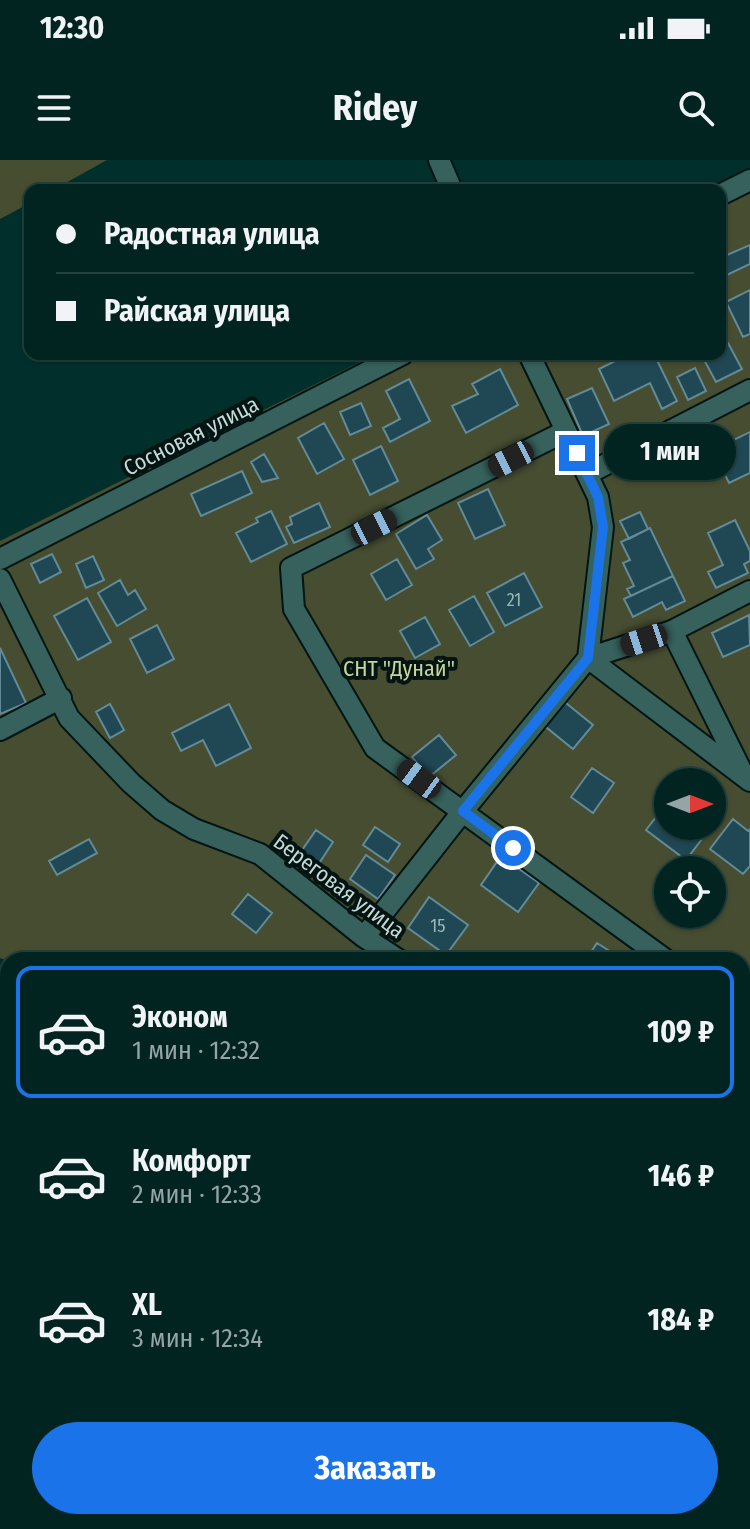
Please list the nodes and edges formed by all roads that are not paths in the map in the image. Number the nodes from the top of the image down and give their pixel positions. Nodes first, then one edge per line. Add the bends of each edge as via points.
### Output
1 (439, 160) edge
2 (750, 180) edge
3 (449, 184) edge
4 (726, 192) edge
5 (391, 360) edge
6 (532, 360) edge
7 (750, 390) edge
8 (566, 431) junction
9 (587, 474) junction
10 (0, 559) edge
11 (0, 579) edge
12 (750, 591) edge
13 (672, 631) junction
14 (588, 658) junction
15 (61, 698) junction
16 (0, 730) edge
17 (748, 779) edge
18 (463, 811) junction
19 (364, 937) junction
20 (387, 952) edge
21 (655, 952) edge

1 - 3 street
2 - 4 street
5 - 10 street, Сосновая улица
6 - 8 street
7 - 9 street
8 - 9 street
8 - 18 street via 291,568 294,609 375,748
9 - 14 street via 603,527
11 - 15 street, Береговая улица
12 - 13 street
13 - 14 street
13 - 17 street
14 - 17 street
14 - 18 street
15 - 16 street
15 - 19 street, Береговая улица via 69,718 162,810 194,829 260,854
18 - 19 street
18 - 21 street
19 - 20 street, Береговая улица

